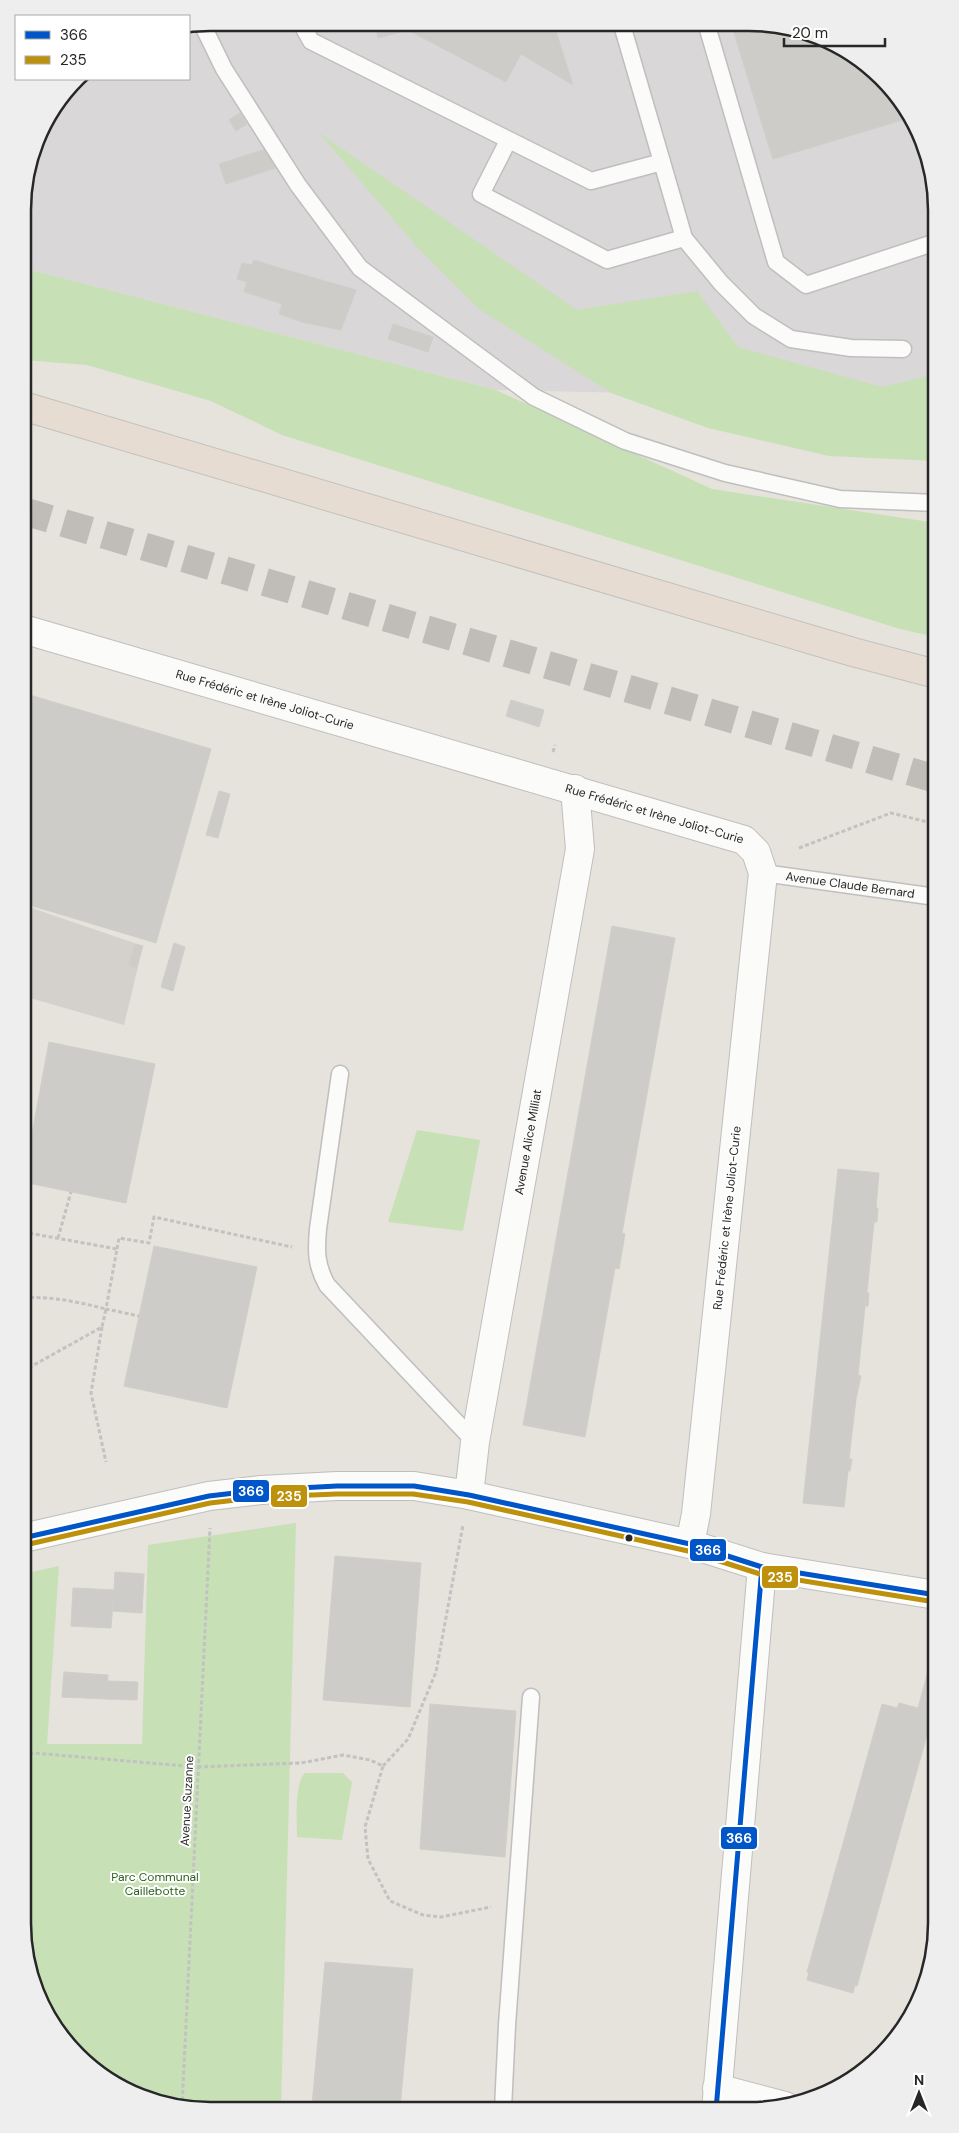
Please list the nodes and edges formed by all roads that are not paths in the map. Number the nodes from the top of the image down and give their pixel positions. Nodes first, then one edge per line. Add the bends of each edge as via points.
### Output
1 (206, 31) edge
2 (305, 31) edge
3 (624, 31) edge
4 (708, 31) edge
5 (508, 141) junction
6 (662, 162) junction
7 (684, 238) junction
8 (928, 245) edge
9 (903, 349) dead end
10 (31, 408) edge
11 (928, 503) edge
12 (31, 631) edge
13 (928, 672) edge
14 (575, 789) junction
15 (763, 873) junction
16 (928, 896) edge
17 (340, 1074) dead end
18 (474, 1442) junction
19 (469, 1495) junction
20 (31, 1536) edge
21 (690, 1544) junction
22 (762, 1567) junction
23 (928, 1594) edge
24 (531, 1697) dead end
25 (716, 2099) edge
26 (503, 2102) edge
27 (746, 2102) edge

1 - 11 lane via 224,68 298,185 360,268 534,397 625,441 725,474 840,499
2 - 5 lane via 311,42
3 - 6 lane
4 - 8 lane via 776,262 806,284
5 - 6 lane via 591,181
5 - 7 lane via 481,194 607,260
6 - 7 lane
7 - 9 lane via 721,283 754,316 791,339 851,348
10 - 13 highway
12 - 14 street, Rue Frédéric et Irène Joliot-Curie
14 - 15 street, Rue Frédéric et Irène Joliot-Curie via 744,840 756,852
14 - 18 street, Avenue Alice Milliat via 580,849
15 - 16 lane, Avenue Claude Bernard
15 - 21 street, Rue Frédéric et Irène Joliot-Curie via 696,1514
17 - 18 lane via 316,1251 319,1270 327,1285
18 - 19 street, Avenue Alice Milliat
19 - 20 street via 414,1486 261,1490 209,1496
19 - 21 street
21 - 22 street
22 - 23 street
22 - 25 street
24 - 26 lane
25 - 27 street

